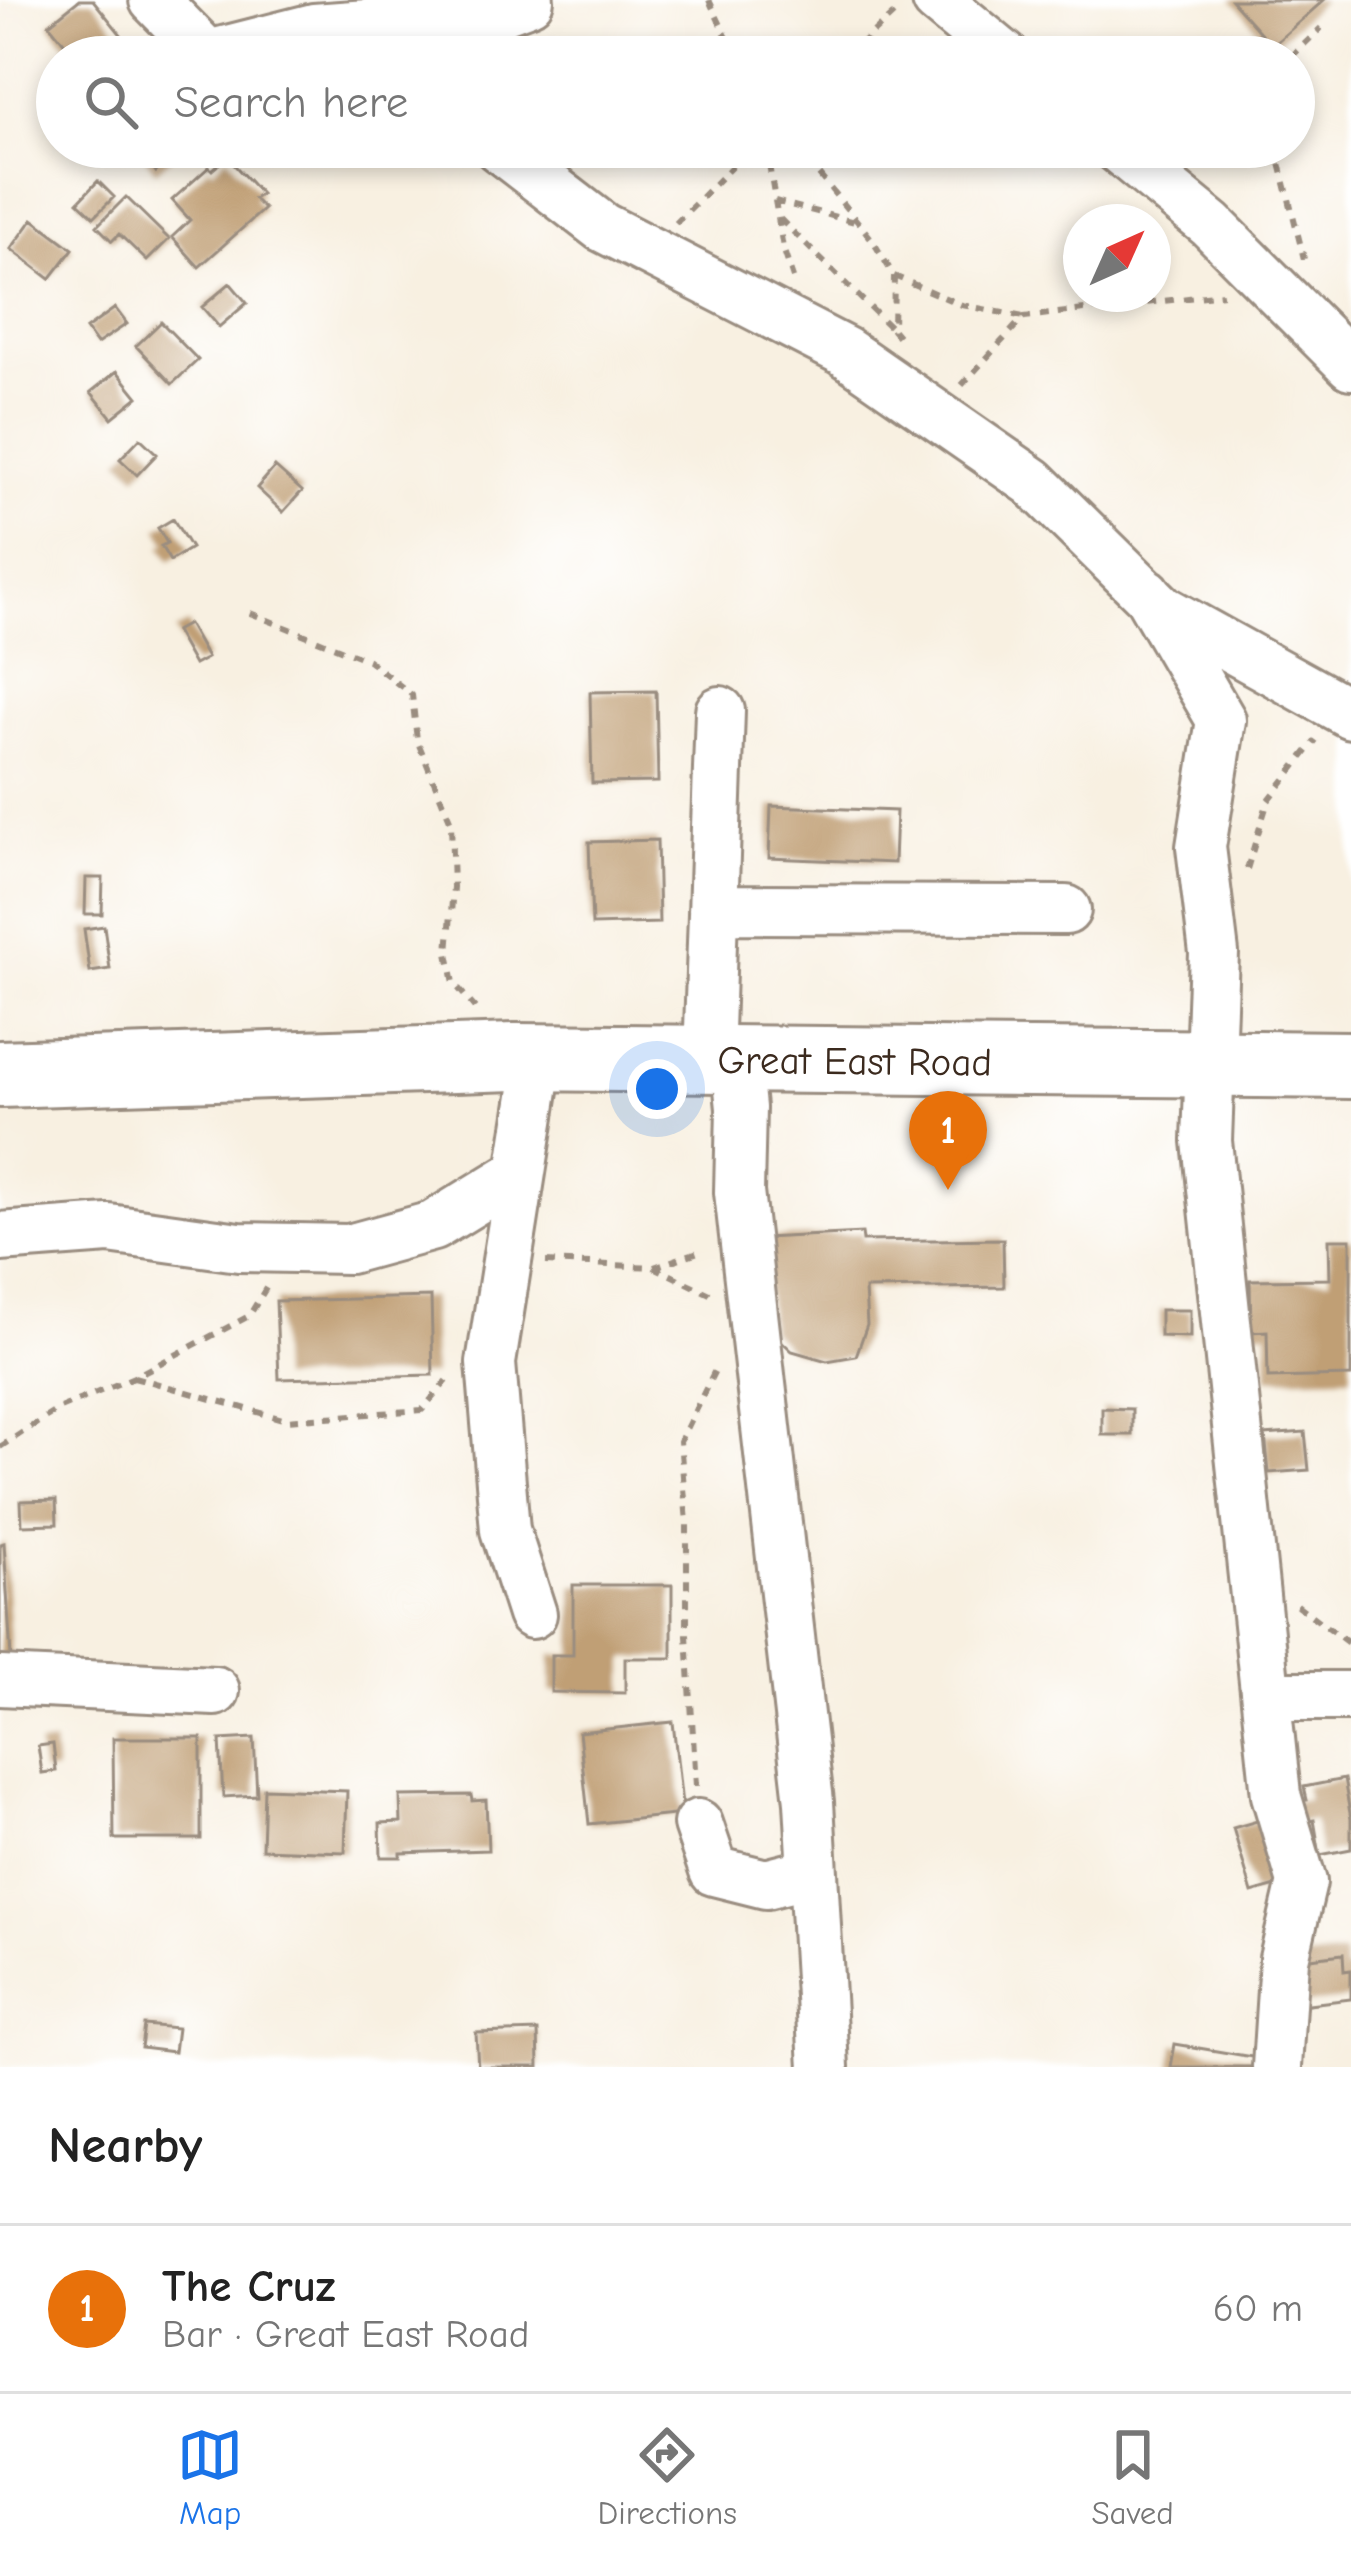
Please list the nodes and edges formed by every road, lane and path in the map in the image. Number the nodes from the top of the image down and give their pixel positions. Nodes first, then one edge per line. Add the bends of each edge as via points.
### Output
1 (154, 0) edge
2 (529, 0) edge
3 (709, 0) edge
4 (910, 0) edge
5 (937, 0) edge
6 (314, 28) junction
7 (1321, 28) dead end
8 (189, 36) edge
9 (283, 36) edge
10 (327, 36) edge
11 (726, 36) edge
12 (870, 36) edge
13 (981, 36) edge
14 (1313, 36) edge
15 (525, 168) edge
16 (730, 168) edge
17 (770, 168) edge
18 (813, 168) edge
19 (1142, 168) edge
20 (1278, 168) edge
21 (775, 201) junction
22 (777, 216) junction
23 (859, 223) junction
24 (648, 251) junction
25 (1289, 275) junction
26 (894, 276) junction
27 (1024, 317) junction
28 (893, 331) junction
29 (813, 336) junction
30 (907, 348) dead end
31 (1344, 354) edge
32 (949, 424) junction
33 (1147, 593) junction
34 (250, 613) dead end
35 (720, 711) dead end
36 (1346, 711) edge
37 (1248, 868) dead end
38 (713, 909) junction
39 (1066, 910) dead end
40 (527, 1057) junction
41 (722, 1059) junction
42 (1208, 1065) junction
43 (1351, 1065) edge
44 (0, 1074) edge
45 (521, 1172) junction
46 (0, 1237) edge
47 (744, 1237) junction
48 (270, 1247) junction
49 (507, 1260) junction
50 (654, 1267) junction
51 (499, 1310) junction
52 (754, 1315) junction
53 (134, 1377) junction
54 (0, 1447) edge
55 (532, 1614) dead end
56 (0, 1681) edge
57 (215, 1690) dead end
58 (1266, 1696) junction
59 (1351, 1696) edge
60 (698, 1824) joint
61 (812, 1872) junction
62 (824, 2067) edge
63 (1276, 2067) edge

1 - 8 street
2 - 6 street via 489,15
3 - 11 path
4 - 12 path
5 - 13 street
6 - 9 street
6 - 10 street
7 - 14 path
15 - 24 street
16 - 24 path
17 - 21 path
18 - 23 path
19 - 25 street
20 - 25 path
21 - 22 path
21 - 23 path
22 - 28 path
22 - 29 path
23 - 26 path
24 - 29 street
25 - 27 path
25 - 31 street
26 - 27 path via 962,305
26 - 28 path
27 - 32 path via 950,402
28 - 30 path
29 - 32 street
32 - 33 street via 1033,482
33 - 36 street via 1163,610
33 - 42 street via 1221,720 1201,847 1214,953
34 - 40 path via 368,659 412,695 417,740 451,822 454,983
35 - 38 street
36 - 37 path via 1268,801
38 - 39 street
38 - 41 street
40 - 41 highway, Great East Road
40 - 44 highway, Great East Road
40 - 45 street
41 - 42 highway, Great East Road
41 - 47 street via 741,1108
42 - 43 highway, Great East Road
42 - 58 street via 1208,1142
45 - 48 street via 433,1226 349,1249
45 - 49 street
46 - 48 street via 109,1229
47 - 50 path
47 - 52 street
48 - 53 path via 268,1284 249,1316
49 - 50 path
49 - 51 street
50 - 52 path
51 - 53 path via 422,1410 286,1420
51 - 55 street via 491,1363 506,1530
52 - 60 path via 718,1364 680,1442
52 - 61 street
53 - 54 path via 60,1408
56 - 57 street
58 - 59 street
58 - 63 street via 1276,1795 1302,1882 1284,1959
60 - 61 street via 714,1871 766,1884
61 - 62 street

